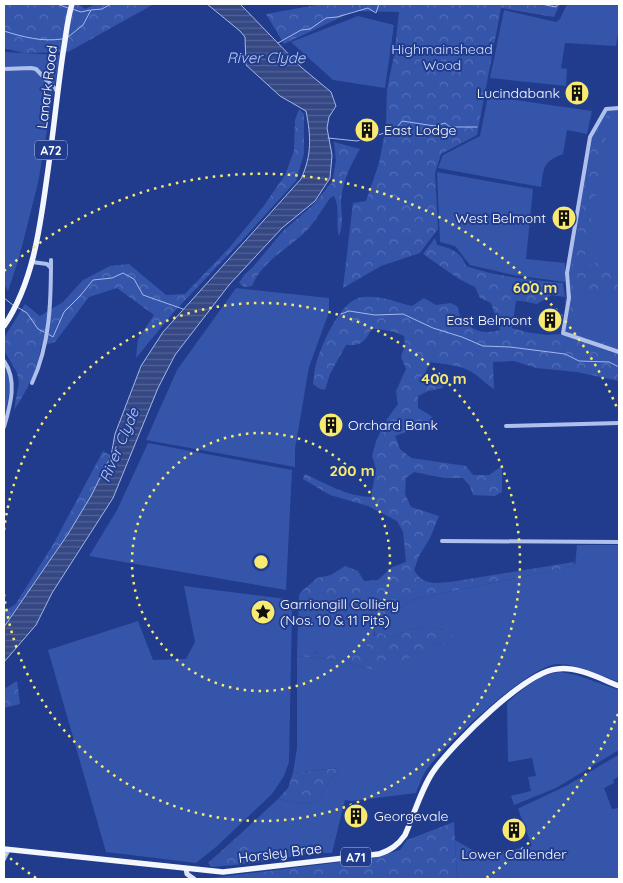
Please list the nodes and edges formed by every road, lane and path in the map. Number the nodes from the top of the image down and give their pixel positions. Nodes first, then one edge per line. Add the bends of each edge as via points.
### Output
1 (72, 4) edge
2 (4, 69) edge
3 (58, 91) junction
4 (619, 108) edge
5 (51, 260) dead end
6 (32, 262) junction
7 (51, 268) junction
8 (4, 326) edge
9 (619, 352) edge
10 (4, 361) edge
11 (32, 383) dead end
12 (619, 423) edge
13 (506, 426) dead end
14 (4, 427) edge
15 (442, 541) dead end
16 (619, 542) edge
17 (619, 686) edge
18 (6, 849) edge
19 (4, 859) edge
20 (186, 870) junction
21 (194, 879) edge

1 - 3 main road, Lanark Road / A72
2 - 3 street via 36,69
3 - 6 main road, Lanark Road / A72 via 44,206
4 - 9 street via 606,109 590,137 567,273 569,298 563,333
5 - 7 street
6 - 7 street via 47,264
6 - 8 main road, Lanark Road / A72 via 12,315
7 - 11 street via 46,340
10 - 14 street via 12,382 11,403
12 - 13 street
15 - 16 street
17 - 20 main road, Horsley Brae / A71 via 559,668 532,679 500,703 434,770 405,835 391,850 245,871
18 - 19 street
18 - 20 main road, Horsley Brae / A71
20 - 21 main road

